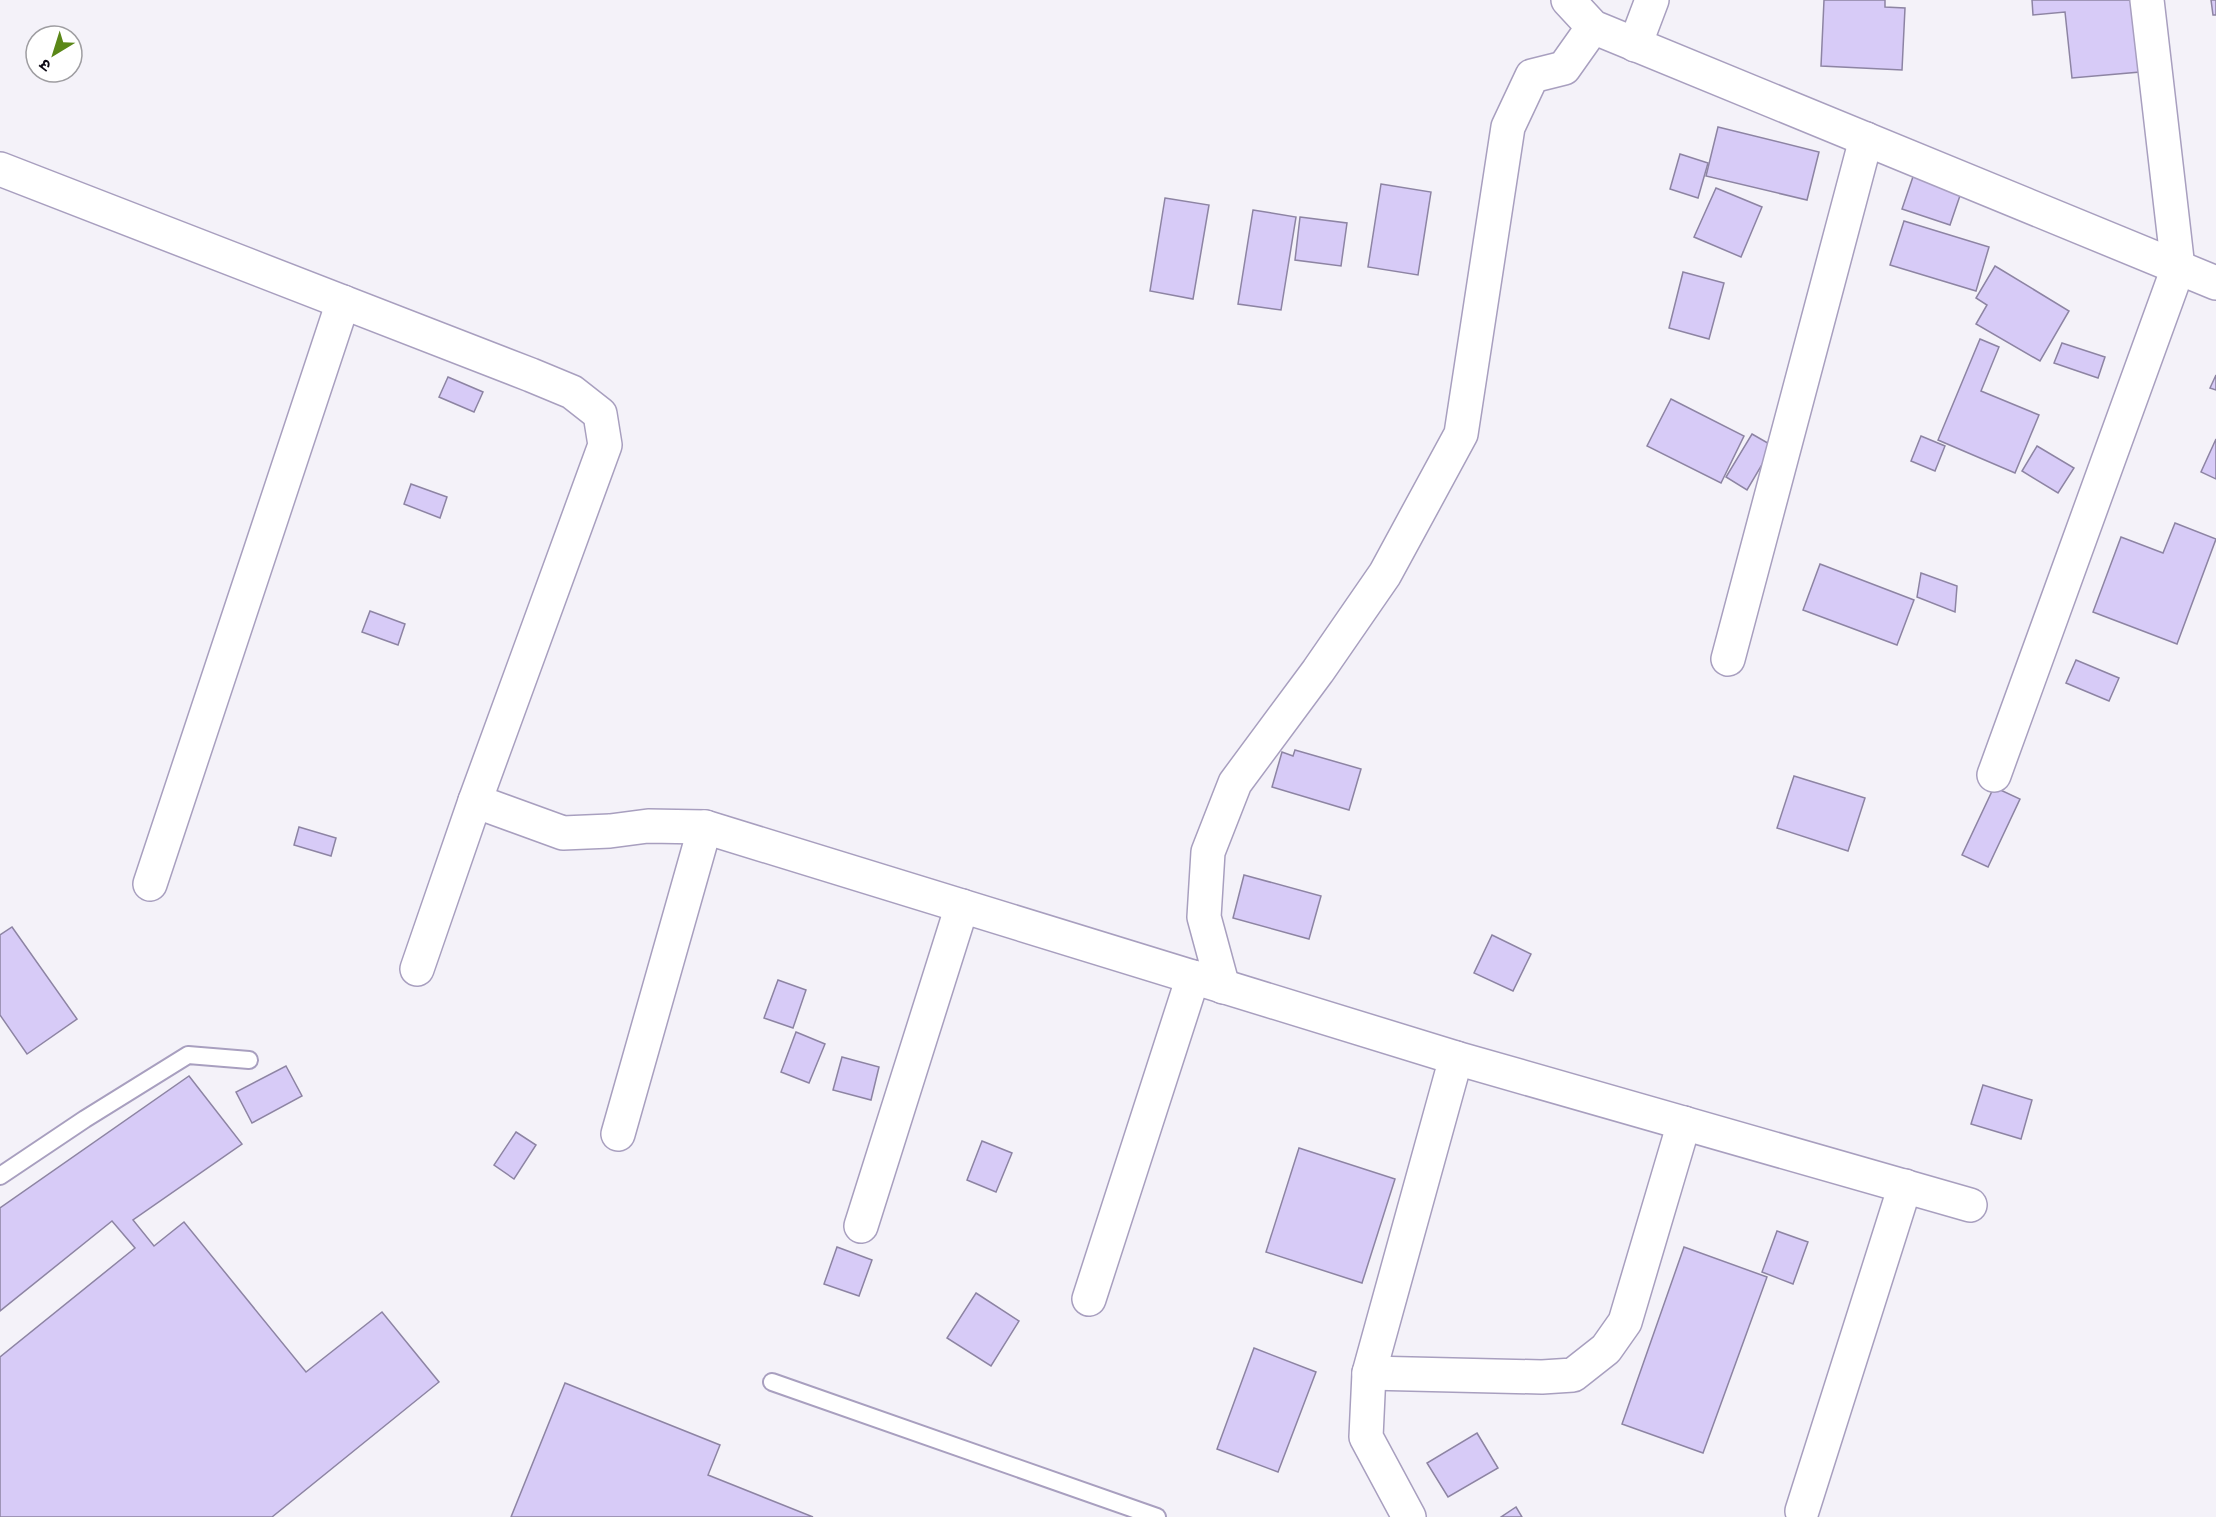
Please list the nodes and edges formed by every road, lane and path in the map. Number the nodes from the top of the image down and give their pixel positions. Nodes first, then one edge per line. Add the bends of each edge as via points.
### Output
1 (1568, 0) edge
2 (1652, 0) edge
3 (2147, 0) edge
4 (1593, 27) junction
5 (1635, 45) junction
6 (1866, 139) junction
7 (0, 169) edge
8 (2178, 268) junction
9 (2216, 283) edge
10 (343, 302) junction
11 (1728, 659) dead end
12 (1994, 775) dead end
13 (475, 801) junction
14 (705, 827) junction
15 (150, 884) dead end
16 (962, 906) junction
17 (417, 969) dead end
18 (1208, 982) junction
19 (1456, 1058) junction
20 (249, 1060) dead end
21 (1684, 1123) junction
22 (618, 1134) dead end
23 (0, 1176) edge
24 (1905, 1186) junction
25 (1970, 1205) dead end
26 (861, 1226) dead end
27 (1089, 1299) dead end
28 (1369, 1373) junction
29 (772, 1382) dead end
30 (1802, 1511) dead end
31 (1156, 1517) edge
32 (1409, 1517) edge

1 - 4 street
2 - 5 street
3 - 8 street
4 - 5 street
4 - 18 street via 1564,68 1532,76 1508,127 1461,434 1385,574 1235,783 1208,852 1204,917
5 - 6 street
6 - 8 street
6 - 11 street
7 - 10 street
8 - 9 street
8 - 12 street
10 - 13 street via 572,392 600,414 605,445
10 - 15 street
13 - 14 street via 563,832 648,826
13 - 17 street
14 - 16 street
14 - 22 street
16 - 18 street
16 - 26 street
18 - 19 street
18 - 27 street
19 - 21 street
19 - 28 street
20 - 23 lane via 188,1055
21 - 24 street
21 - 28 street via 1625,1322 1606,1349 1590,1362 1573,1375 1542,1377
24 - 25 street
24 - 30 street
28 - 32 street via 1366,1437
29 - 31 lane

